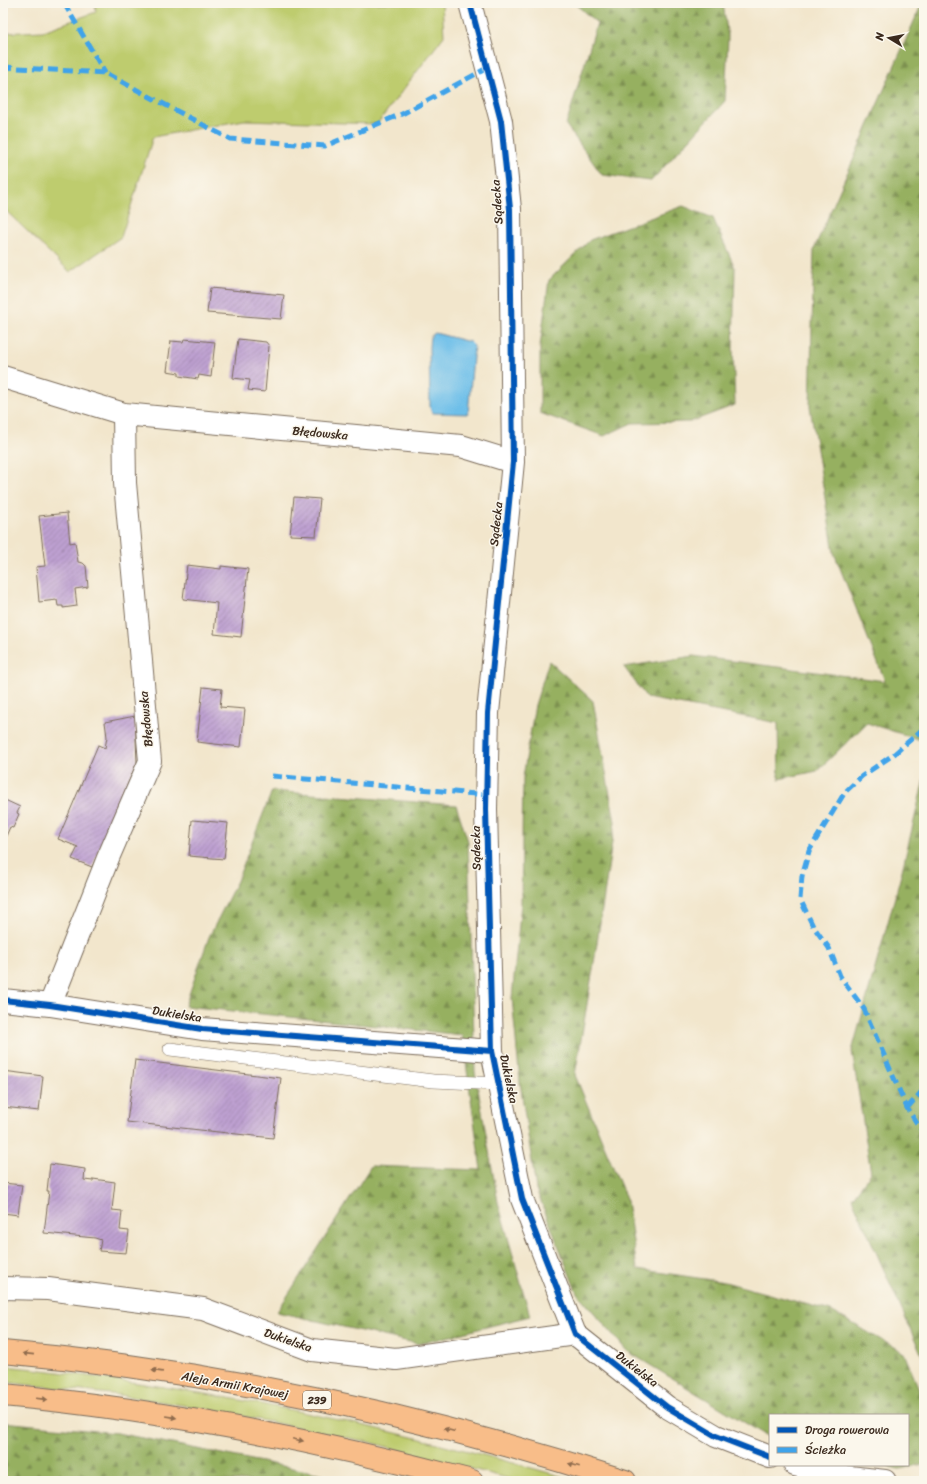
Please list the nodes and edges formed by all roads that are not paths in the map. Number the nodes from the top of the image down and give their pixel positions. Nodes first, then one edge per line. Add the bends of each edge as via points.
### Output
1 (470, 3) edge
2 (3, 377) edge
3 (124, 414) junction
4 (513, 462) junction
5 (3, 1000) edge
6 (50, 1005) junction
7 (170, 1049) dead end
8 (492, 1051) junction
9 (498, 1084) junction
10 (3, 1288) edge
11 (576, 1334) junction
12 (3, 1352) edge
13 (3, 1395) edge
14 (769, 1458) edge
15 (799, 1466) edge
16 (472, 1481) edge
17 (625, 1481) edge
18 (884, 1481) edge

1 - 4 street, Sądecka via 501,121 510,209
2 - 3 street, Błędowska
3 - 4 street, Błędowska via 461,446
3 - 6 street, Błędowska via 125,483 150,761 108,858
4 - 8 street, Sądecka via 488,713 486,809
5 - 6 street, Dukielska
6 - 8 street, Dukielska via 202,1029
7 - 9 lane via 433,1081
8 - 9 street, Dukielska
9 - 11 street, Dukielska via 522,1199
10 - 11 street, Dukielska via 48,1289 203,1309 312,1350 396,1359
11 - 14 street, Dukielska via 667,1406 716,1436
17 -> 12 main road, Aleja Armii Krajowej / 239 via 444,1429 328,1402 167,1373
13 -> 16 main road via 204,1422 288,1438
15 - 18 street via 840,1476

